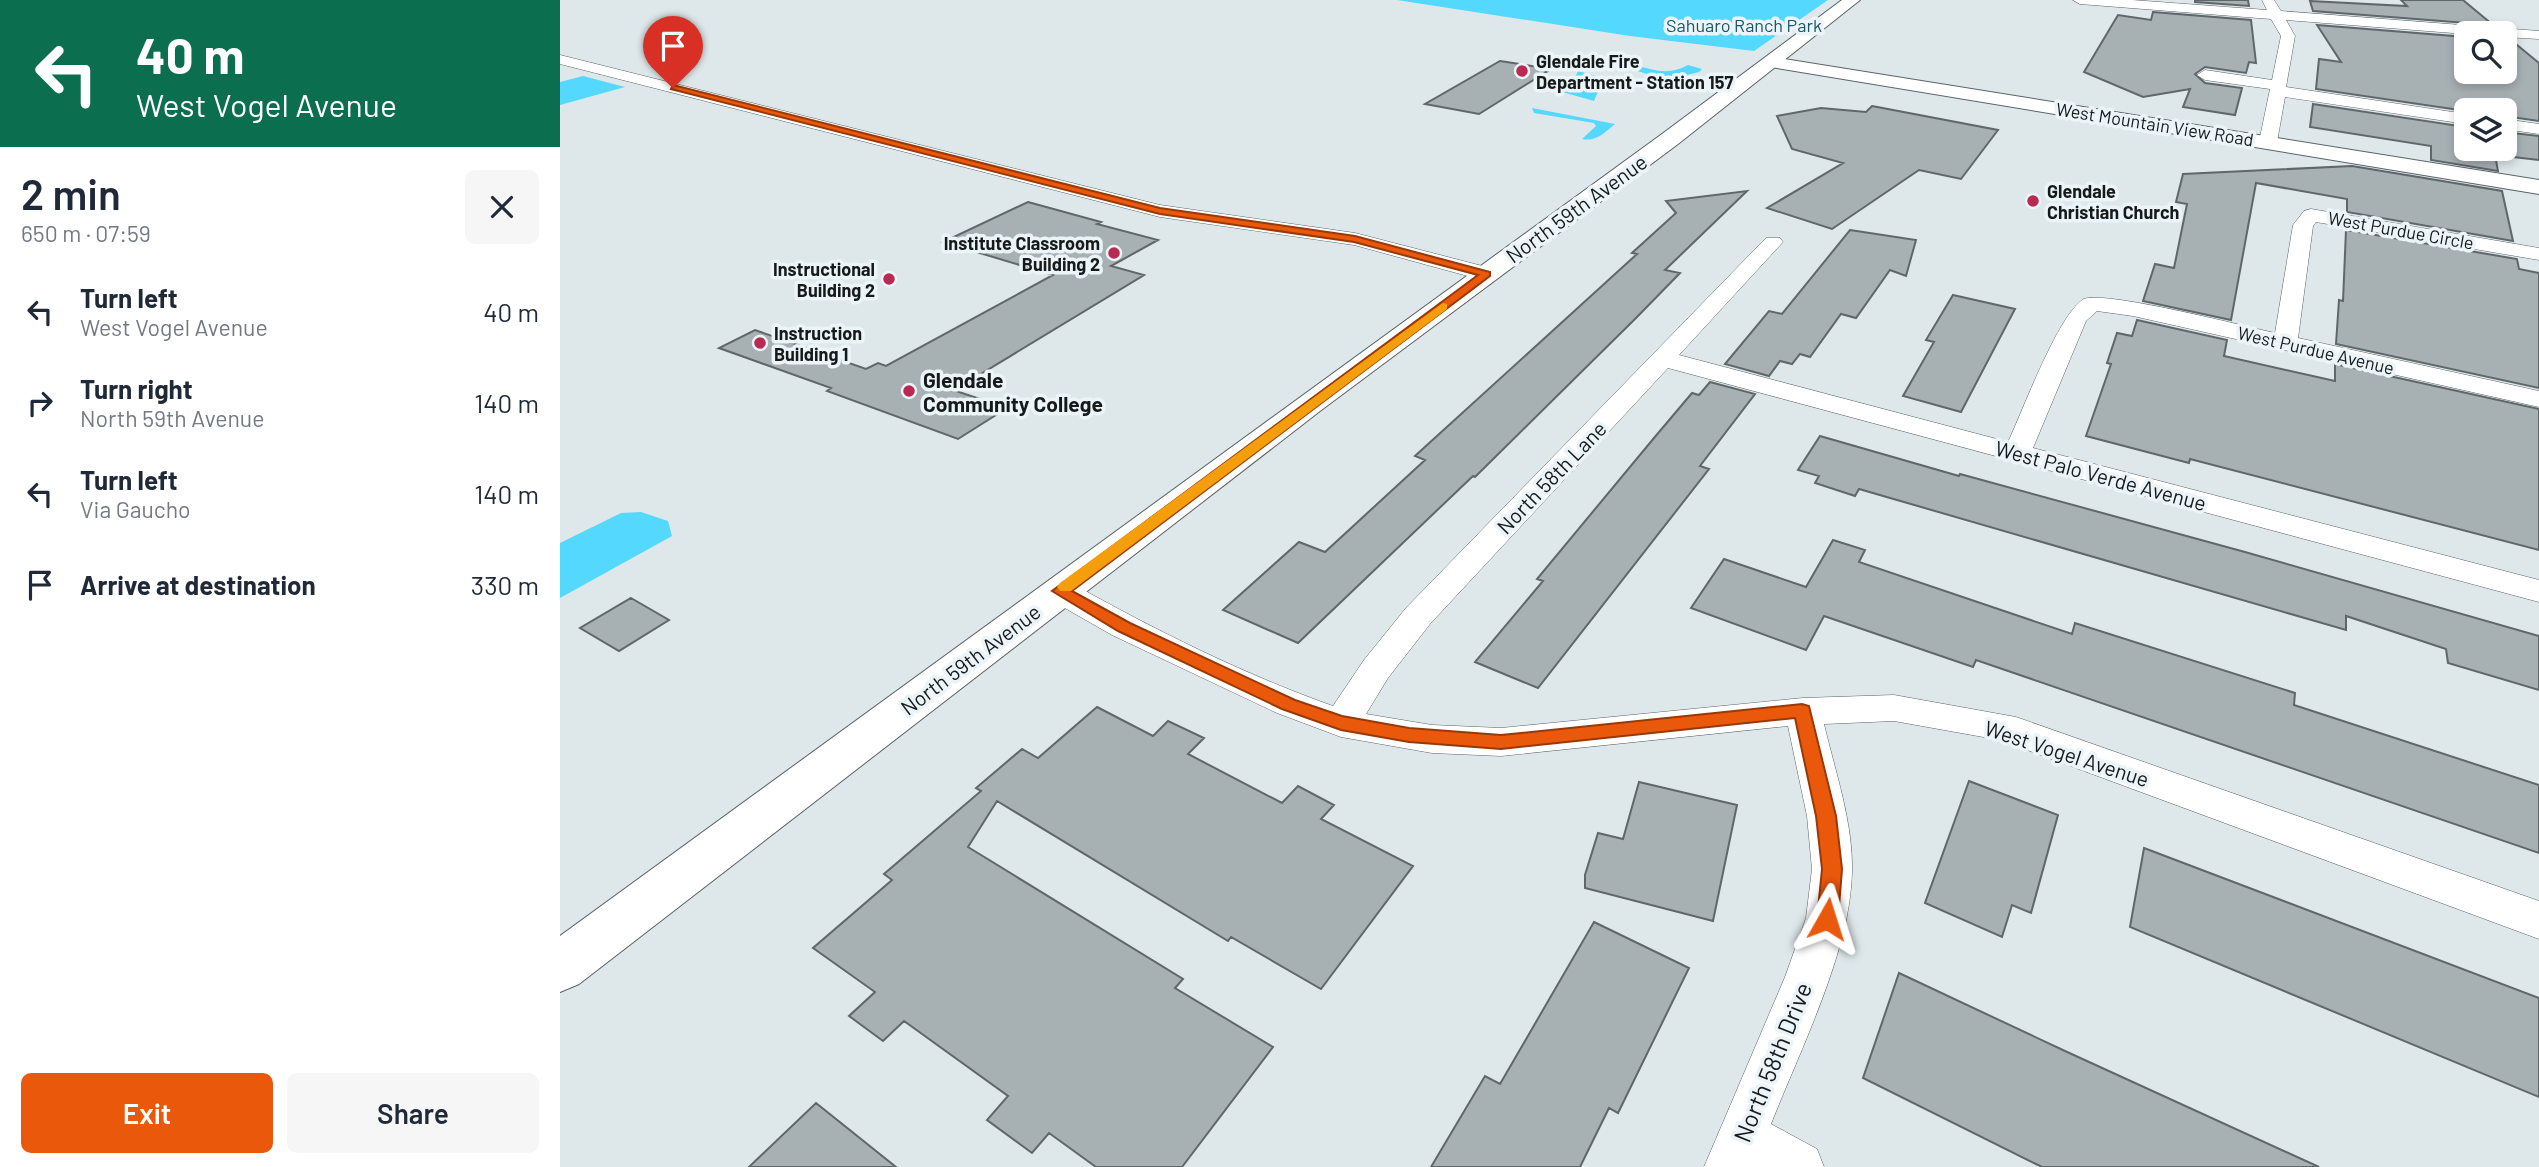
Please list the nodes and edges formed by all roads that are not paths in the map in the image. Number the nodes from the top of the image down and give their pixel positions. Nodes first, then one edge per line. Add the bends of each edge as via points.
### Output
1 (1852, 0) edge
2 (2080, 0) edge
3 (2268, 0) edge
4 (2278, 17) junction
5 (2539, 35) edge
6 (560, 59) edge
7 (1771, 62) junction
8 (2205, 75) dead end
9 (2279, 88) junction
10 (2454, 116) edge
11 (2517, 126) edge
12 (2539, 130) edge
13 (2268, 142) junction
14 (2539, 187) edge
15 (1773, 242) dead end
16 (2539, 254) edge
17 (1486, 274) junction
18 (2285, 343) junction
19 (1664, 359) junction
20 (2539, 399) edge
21 (2017, 453) junction
22 (1060, 591) junction
23 (2539, 591) edge
24 (1802, 710) junction
25 (1341, 723) junction
26 (2539, 920) edge
27 (560, 967) edge
28 (1736, 1152) edge
29 (1799, 1167) edge

1 - 7 main road, North 59th Avenue
2 - 4 street
3 - 4 street
4 - 5 street
4 - 9 street via 2288,36
6 - 17 street via 1160,211 1355,239
7 - 13 main road, West Mountain View Road
7 - 17 main road, North 59th Avenue
8 - 9 street
9 - 10 street
9 - 13 street
11 - 12 street
13 - 14 main road, West Mountain View Road
15 - 19 street, North 58th Lane
16 - 18 street, West Purdue Circle via 2311,215 2303,225
17 - 22 main road, North 59th Avenue
18 - 20 street, West Purdue Avenue
18 - 21 street, West Purdue Avenue via 2092,303 2076,318
19 - 21 street, West Palo Verde Avenue
19 - 25 street, North 58th Lane via 1418,616
21 - 23 street, West Palo Verde Avenue
22 - 25 street, West Vogel Avenue via 1233,679
22 - 27 main road, North 59th Avenue
24 - 25 street, West Vogel Avenue via 1501,742 1432,739
24 - 26 street, West Vogel Avenue via 1894,708 2003,727
24 - 28 street, North 58th Drive via 1826,816 1832,869 1827,919
28 - 29 street

